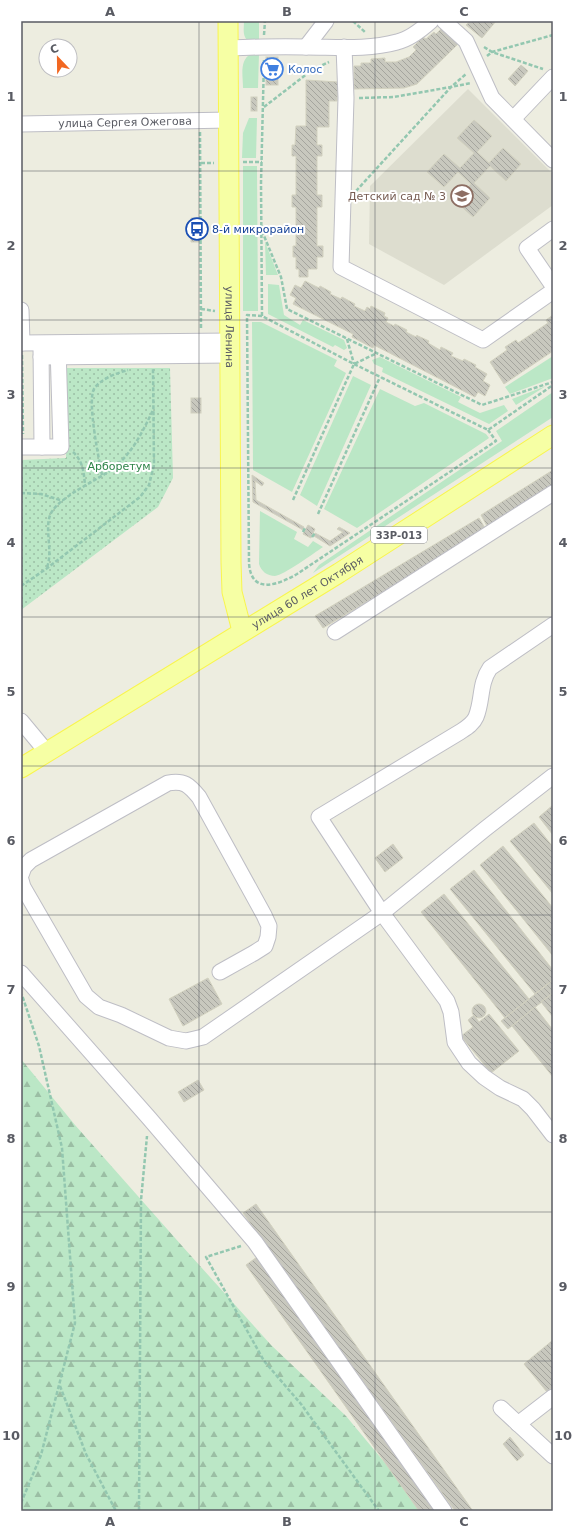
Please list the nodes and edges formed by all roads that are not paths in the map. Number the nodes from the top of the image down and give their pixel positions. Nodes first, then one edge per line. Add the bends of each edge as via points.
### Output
1 (228, 21) edge
2 (326, 21) edge
3 (431, 21) edge
4 (444, 21) edge
5 (306, 47) junction
6 (229, 48) junction
7 (344, 52) junction
8 (550, 74) edge
9 (229, 120) junction
10 (513, 120) junction
11 (21, 124) edge
12 (553, 160) edge
13 (553, 229) edge
14 (553, 286) edge
15 (553, 291) edge
16 (21, 310) edge
17 (21, 343) edge
18 (230, 348) junction
19 (41, 350) junction
20 (58, 350) junction
21 (553, 435) edge
22 (22, 441) edge
23 (42, 447) junction
24 (553, 493) edge
25 (553, 625) edge
26 (242, 632) junction
27 (335, 632) dead end
28 (21, 721) edge
29 (46, 751) junction
30 (21, 768) edge
31 (553, 776) edge
32 (21, 875) edge
33 (21, 880) edge
34 (382, 913) junction
35 (220, 972) dead end
36 (21, 973) edge
37 (553, 1135) edge
38 (553, 1397) edge
39 (501, 1408) dead end
40 (518, 1424) junction
41 (553, 1456) edge
42 (444, 1511) edge

1 - 6 main road, улица Ленина
2 - 5 street
3 - 7 street via 410,37 398,42
4 - 10 street via 466,41 492,98
5 - 6 street
5 - 7 street
6 - 9 main road, улица Ленина
7 - 15 street via 346,98 341,267 483,340
8 - 10 street
9 - 11 street, улица Сергея Ожегова
9 - 18 main road, улица Ленина
10 - 12 street
13 - 14 street via 527,248
16 - 17 street
17 - 19 street
18 - 20 street
18 - 20 street via 151,365
18 - 26 main road, улица Ленина via 232,592
19 - 20 street
19 - 23 street
20 - 23 street via 61,447
21 - 26 main road, улица 60 лет Октября / 33Р-013
22 - 23 street
24 - 27 street
25 - 34 street via 490,668 481,686 476,717 471,724 319,817
26 - 29 main road, 33Р-013
28 - 29 street
29 - 30 main road, 33Р-013
31 - 34 street
32 - 35 street via 24,867 38,856 168,783 184,783 199,797 269,926 264,946
33 - 34 street via 22,887 86,996 100,1007 169,1038 186,1041 203,1037
34 - 37 street via 447,1001 455,1042 464,1057 500,1088 523,1099
36 - 42 street via 255,1242
38 - 40 street
39 - 40 street
40 - 41 street

